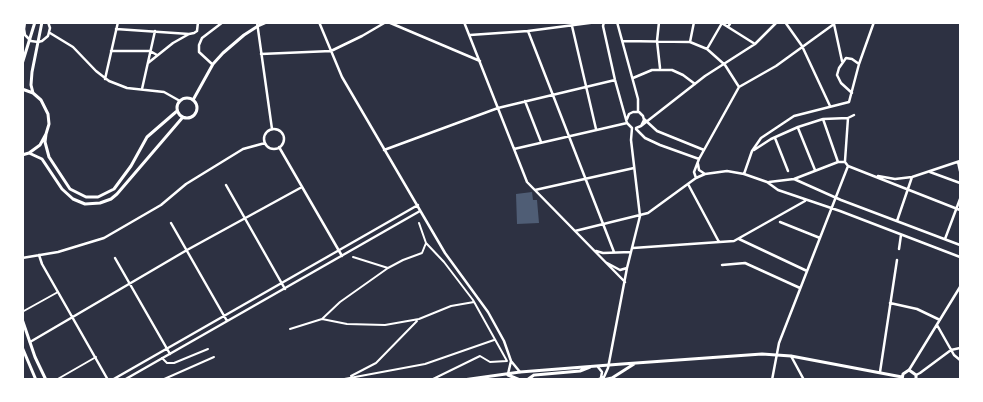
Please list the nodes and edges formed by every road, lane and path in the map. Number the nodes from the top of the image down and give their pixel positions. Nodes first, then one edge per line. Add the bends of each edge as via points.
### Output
1 (35, 22) edge
2 (42, 22) edge
3 (118, 22) edge
4 (198, 22) edge
5 (223, 22) edge
6 (267, 22) edge
7 (319, 22) edge
8 (387, 22) edge
9 (464, 22) edge
10 (597, 22) edge
11 (604, 22) edge
12 (617, 22) edge
13 (659, 22) edge
14 (694, 22) edge
15 (731, 22) edge
16 (777, 22) edge
17 (785, 22) edge
18 (49, 23) edge
19 (721, 23) edge
20 (834, 23) edge
21 (873, 23) edge
22 (258, 24) edge
23 (24, 25) edge
24 (572, 26) junction
25 (728, 27) junction
26 (116, 29) junction
27 (528, 30) junction
28 (155, 31) junction
29 (50, 33) junction
30 (189, 34) junction
31 (470, 35) junction
32 (31, 41) junction
33 (623, 41) junction
34 (657, 41) junction
35 (38, 42) junction
36 (690, 42) junction
37 (755, 44) junction
38 (802, 46) junction
39 (707, 49) junction
40 (111, 51) junction
41 (331, 51) junction
42 (150, 52) junction
43 (261, 54) junction
44 (157, 55) junction
45 (480, 61) junction
46 (842, 62) junction
47 (148, 63) junction
48 (22, 64) edge
49 (212, 64) junction
50 (859, 64) junction
51 (725, 65) junction
52 (660, 69) junction
53 (632, 78) junction
54 (105, 79) junction
55 (615, 80) junction
56 (695, 84) junction
57 (586, 87) junction
58 (739, 87) junction
59 (22, 89) edge
60 (142, 89) junction
61 (33, 93) junction
62 (852, 93) junction
63 (553, 95) junction
64 (193, 100) junction
65 (180, 101) junction
66 (525, 101) junction
67 (830, 106) junction
68 (498, 108) junction
69 (177, 111) junction
70 (638, 112) junction
71 (854, 115) dead end
72 (183, 118) junction
73 (848, 118) junction
74 (644, 119) junction
75 (823, 119) junction
76 (627, 121) junction
77 (648, 122) junction
78 (641, 126) junction
79 (798, 127) junction
80 (634, 128) junction
81 (272, 129) junction
82 (596, 130) junction
83 (46, 134) junction
84 (569, 137) junction
85 (775, 137) junction
86 (541, 142) junction
87 (265, 143) junction
88 (279, 147) junction
89 (514, 149) junction
90 (384, 150) junction
91 (704, 150) junction
92 (752, 151) junction
93 (29, 153) junction
94 (22, 155) edge
95 (700, 159) junction
96 (959, 161) edge
97 (838, 162) junction
98 (845, 162) junction
99 (698, 163) junction
100 (848, 166) junction
101 (634, 168) junction
102 (815, 170) junction
103 (788, 171) dead end
104 (960, 171) edge
105 (929, 172) junction
106 (706, 174) junction
107 (744, 174) junction
108 (874, 176) junction
109 (912, 176) junction
110 (586, 178) junction
111 (696, 178) junction
112 (794, 179) junction
113 (768, 182) junction
114 (960, 183) edge
115 (688, 184) junction
116 (226, 185) dead end
117 (302, 187) junction
118 (908, 189) junction
119 (535, 190) junction
120 (836, 198) junction
121 (960, 199) edge
122 (806, 200) junction
123 (418, 205) junction
124 (832, 209) junction
125 (959, 209) edge
126 (421, 211) junction
127 (640, 216) junction
128 (244, 218) junction
129 (897, 221) junction
130 (419, 222) dead end
131 (780, 222) dead end
132 (171, 223) dead end
133 (603, 223) junction
134 (575, 230) junction
135 (901, 235) junction
136 (820, 238) junction
137 (738, 239) junction
138 (945, 239) junction
139 (718, 242) junction
140 (426, 243) junction
141 (960, 245) edge
142 (899, 249) dead end
143 (187, 250) junction
144 (595, 250) junction
145 (632, 250) junction
146 (339, 251) junction
147 (614, 252) junction
148 (39, 255) junction
149 (342, 256) junction
150 (353, 257) dead end
151 (960, 257) edge
152 (22, 258) edge
153 (115, 258) dead end
154 (897, 260) dead end
155 (606, 262) junction
156 (722, 264) dead end
157 (388, 268) junction
158 (627, 268) junction
159 (808, 271) junction
160 (625, 282) junction
161 (130, 284) junction
162 (282, 284) junction
163 (960, 287) edge
164 (800, 288) junction
165 (285, 289) junction
166 (58, 292) junction
167 (474, 302) junction
168 (890, 303) junction
169 (22, 312) edge
170 (224, 316) junction
171 (73, 317) junction
172 (22, 319) edge
173 (322, 319) junction
174 (419, 319) junction
175 (940, 320) junction
176 (228, 321) junction
177 (937, 325) junction
178 (290, 329) dead end
179 (494, 340) junction
180 (30, 342) junction
181 (22, 348) edge
182 (960, 348) edge
183 (167, 349) junction
184 (208, 350) dead end
185 (951, 350) junction
186 (170, 354) junction
187 (776, 354) junction
188 (791, 356) junction
189 (96, 357) junction
190 (214, 357) dead end
191 (162, 358) junction
192 (960, 360) edge
193 (511, 361) junction
194 (635, 364) junction
195 (609, 365) junction
196 (597, 366) junction
197 (590, 367) junction
198 (554, 370) junction
199 (909, 370) junction
200 (520, 372) junction
201 (880, 372) junction
202 (916, 374) junction
203 (508, 375) junction
204 (535, 375) junction
205 (348, 377) junction
206 (616, 378) edge
207 (902, 378) edge
208 (467, 379) edge
209 (602, 379) edge
210 (36, 380) edge
211 (46, 380) edge
212 (56, 380) edge
213 (108, 380) edge
214 (112, 380) edge
215 (124, 380) edge
216 (162, 380) edge
217 (339, 380) edge
218 (431, 380) edge
219 (463, 380) edge
220 (520, 380) edge
221 (527, 380) edge
222 (597, 380) edge
223 (772, 380) edge
224 (804, 380) edge
225 (916, 380) edge

1 - 32 street
2 - 35 street
3 - 26 street
4 - 30 street via 197,30
5 - 49 street via 202,38 199,45 199,52
6 - 22 street
7 - 41 street
8 - 41 street
8 - 45 street
9 - 31 street
10 - 24 street
11 - 55 street
12 - 33 street
13 - 34 street
14 - 36 street
15 - 25 street
16 - 37 street
17 - 38 street
18 - 29 street
19 - 25 street
19 - 39 street
20 - 38 street
20 - 46 street
21 - 50 street
22 - 43 street
22 - 49 street
23 - 32 street via 25,35
24 - 27 street
24 - 57 street
25 - 37 street
26 - 28 street
26 - 40 street
27 - 31 street
27 - 63 street
28 - 30 street
28 - 42 street
29 - 35 street
29 - 54 street via 73,47
30 - 44 street
31 - 45 street
32 - 35 street
32 - 48 street
33 - 34 street
33 - 53 street
34 - 36 street
34 - 52 street
35 - 61 street via 32,72
36 - 39 street
37 - 51 street
38 - 58 street via 776,66
38 - 67 street
39 - 51 street
40 - 42 street
40 - 54 street
41 - 43 street
41 - 90 street via 342,77
42 - 44 street
42 - 47 street
43 - 81 street
44 - 47 street
45 - 68 street
46 - 50 street via 846,58
46 - 62 street via 837,75
47 - 60 street
49 - 64 street
50 - 62 street
51 - 56 street
51 - 58 street
52 - 53 street
52 - 56 street via 683,74
53 - 70 street
54 - 60 street via 119,86
55 - 57 street
55 - 76 street
56 - 77 street
57 - 63 street
57 - 82 street
58 - 91 street
59 - 61 street
60 - 65 street via 164,92
61 - 83 street via 46,109
62 - 67 street via 849,102
63 - 66 street
63 - 84 street
64 - 65 street
64 - 72 street via 197,112 192,117
65 - 69 street
66 - 68 street
66 - 86 street
67 - 92 street via 794,116 761,138
68 - 89 street
68 - 90 street
69 - 72 street
69 - 83 street via 148,137 114,189 98,197 86,197 70,189 49,157
70 - 74 street
70 - 76 street via 629,114
71 - 73 street
72 - 93 street via 118,194 106,202 85,204 68,196 44,161
73 - 75 street
73 - 98 street
74 - 77 street
74 - 78 street
75 - 79 street
75 - 97 street
76 - 80 street
76 - 82 street
77 - 78 street
77 - 91 street via 657,131
78 - 80 street
79 - 85 street
79 - 102 street
80 - 95 street via 644,138
80 - 101 street via 631,140
81 - 87 street via 265,134
81 - 88 street via 283,135
82 - 84 street
83 - 93 street via 40,145
84 - 86 street
84 - 110 street
85 - 92 street
85 - 103 street
86 - 89 street
87 - 88 street via 272,148
87 - 148 street via 243,149 186,184 161,205 104,238
88 - 117 street
89 - 119 street via 527,182
90 - 123 street
91 - 95 street
92 - 107 street
93 - 94 street
95 - 99 street
96 - 104 street
96 - 105 street
97 - 98 street
97 - 102 street
98 - 100 street
99 - 106 street via 699,170
99 - 111 street via 694,172
100 - 108 street
100 - 120 street
101 - 110 street
101 - 127 street
102 - 112 street
105 - 109 street
105 - 114 street
106 - 107 street via 727,171
106 - 111 street
107 - 113 street
108 - 109 street via 895,179
108 - 118 street
109 - 118 street
110 - 119 street
110 - 133 street
111 - 115 street
112 - 113 street
112 - 120 street
113 - 122 street via 778,190
115 - 127 street
115 - 139 street
116 - 128 street
117 - 128 street
117 - 146 street
118 - 125 street
118 - 129 street
119 - 134 street
120 - 124 street
120 - 129 street
121 - 125 street
122 - 124 street
122 - 137 street
123 - 126 street
123 - 146 street
124 - 135 street
124 - 136 street
125 - 138 street
126 - 149 street
126 - 193 street via 445,253 488,312
127 - 133 street
127 - 145 street
128 - 143 street
128 - 162 street
129 - 138 street
130 - 140 street
131 - 136 street
132 - 143 street
133 - 134 street
133 - 147 street
134 - 144 street
135 - 142 street
135 - 151 street
136 - 159 street
137 - 139 street
137 - 159 street
138 - 141 street
139 - 145 street
140 - 157 street via 422,253
140 - 167 street
143 - 161 street
143 - 170 street
144 - 147 street
144 - 155 street
145 - 147 street
145 - 158 street
146 - 149 street
146 - 162 street
148 - 152 street
148 - 166 street
149 - 165 street
150 - 157 street
153 - 161 street
154 - 168 street
155 - 158 street via 620,270
155 - 160 street
156 - 164 street via 745,263
157 - 173 street
158 - 160 street
159 - 164 street
160 - 195 street
161 - 171 street
161 - 183 street
162 - 165 street
162 - 170 street
163 - 175 street
164 - 187 street
165 - 176 street
166 - 169 street
166 - 171 street
167 - 174 street via 452,306
167 - 179 street
168 - 175 street via 917,308
168 - 201 street
170 - 176 street
170 - 183 street
171 - 180 street
171 - 189 street
172 - 180 street
173 - 174 street via 374,326
173 - 178 street
174 - 205 street via 376,364
175 - 177 street
176 - 186 street
177 - 185 street
177 - 199 street
179 - 205 street via 425,364
179 - 218 street via 507,361 490,362 480,356
180 - 211 street
181 - 210 street
182 - 185 street
183 - 186 street
183 - 214 street
184 - 191 street via 174,363 167,363
185 - 192 street
185 - 202 street
186 - 191 street
187 - 188 street
187 - 194 street
187 - 223 street
188 - 201 street
188 - 224 street
189 - 212 street
189 - 213 street
190 - 216 street
191 - 215 street
193 - 200 street
193 - 203 street
194 - 195 street
194 - 206 street
195 - 196 street
195 - 209 street
196 - 197 street
196 - 209 street via 602,372
197 - 198 street
197 - 204 street via 580,371
198 - 200 street
198 - 204 street
199 - 202 street
199 - 207 street
200 - 203 street
201 - 207 street
202 - 225 street
203 - 208 street
203 - 220 street
204 - 221 street
205 - 217 street
206 - 209 street
208 - 219 street
209 - 222 street

